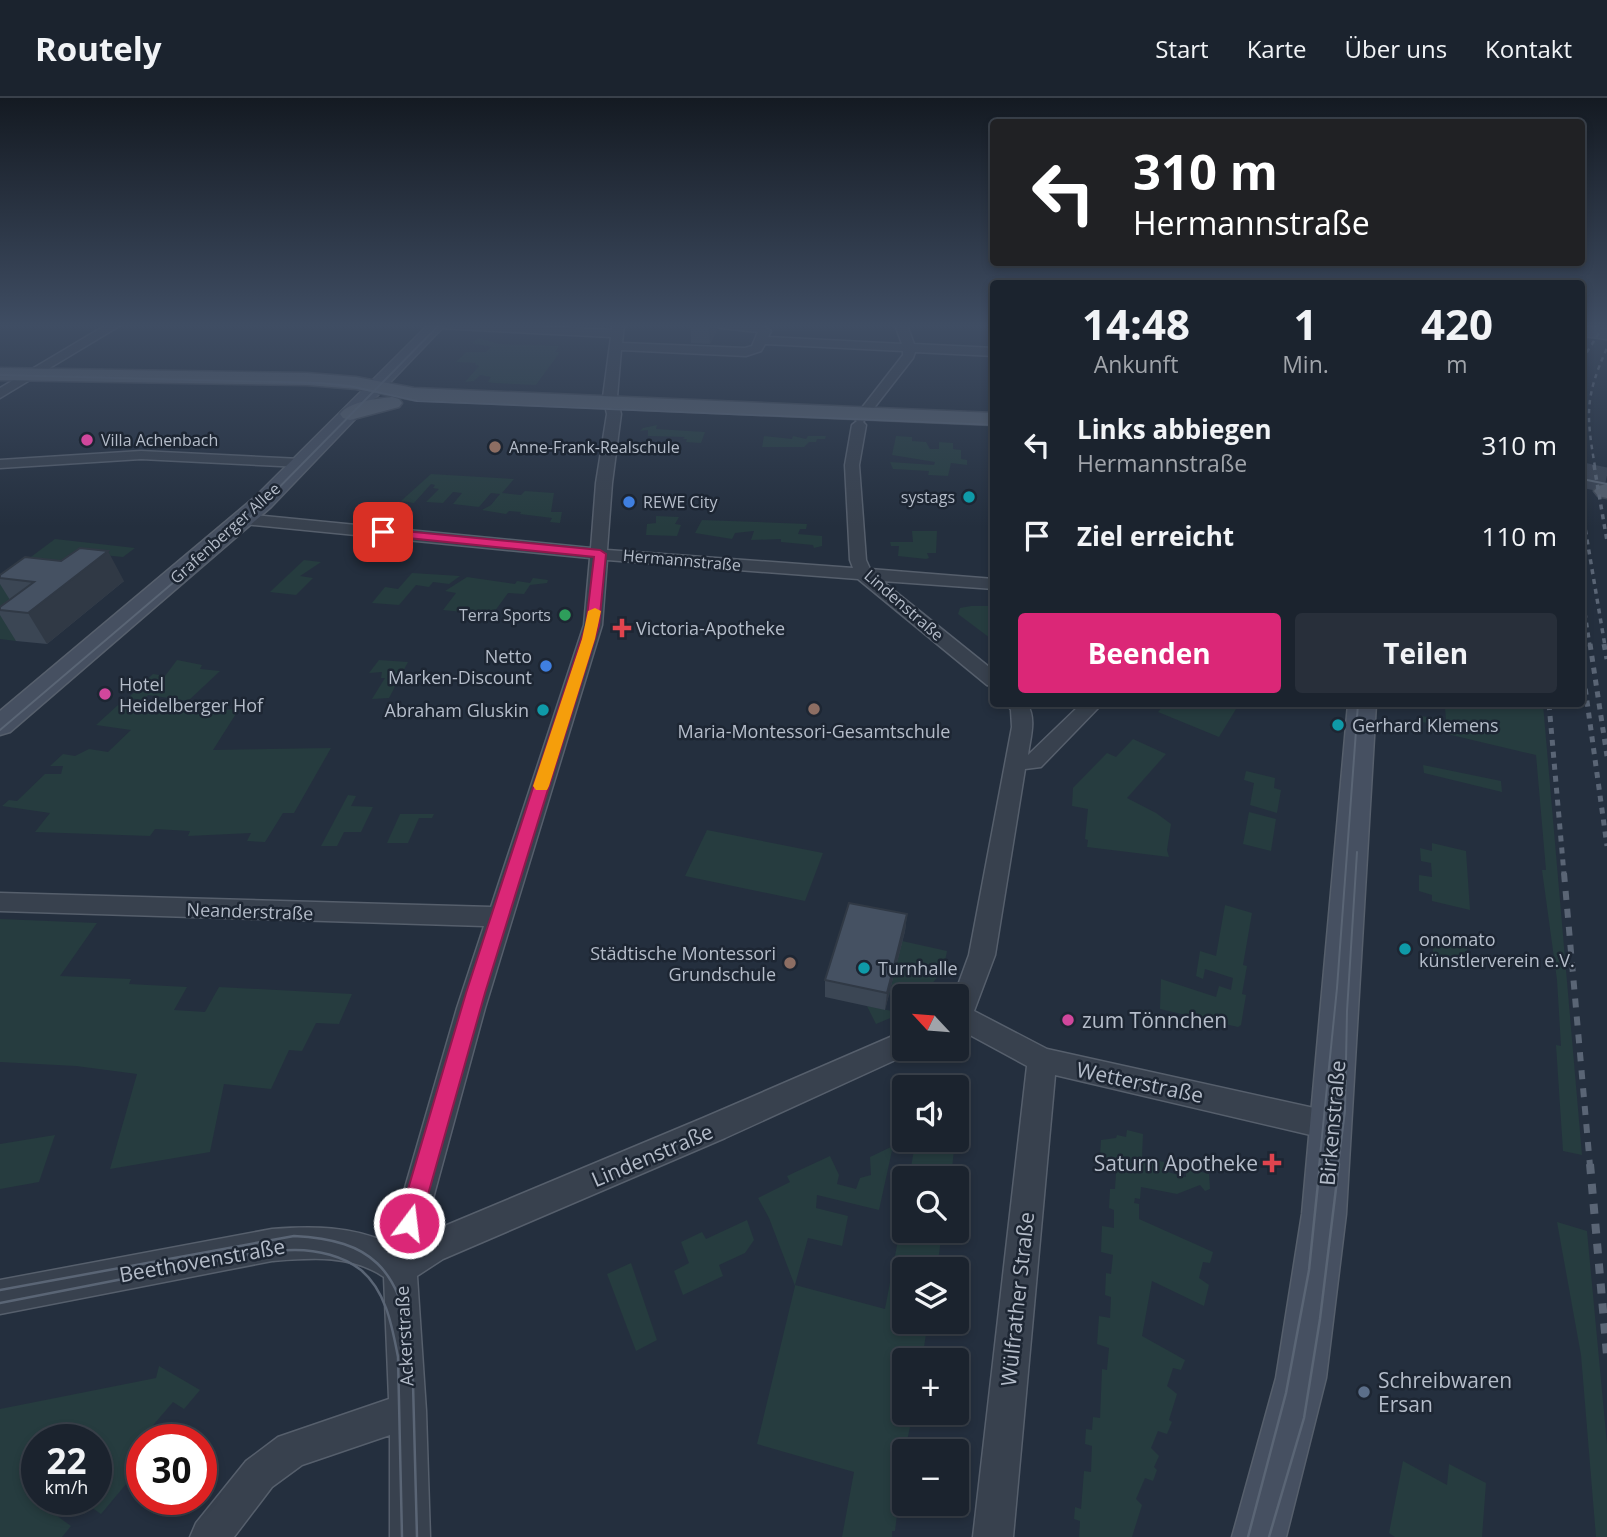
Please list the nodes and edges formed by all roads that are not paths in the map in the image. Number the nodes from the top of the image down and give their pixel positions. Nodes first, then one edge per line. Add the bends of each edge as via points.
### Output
1 (367, 392) edge
2 (614, 392) edge
3 (881, 392) edge
4 (371, 393) junction
5 (398, 398) junction
6 (613, 408) junction
7 (861, 418) junction
8 (990, 419) edge
9 (990, 429) edge
10 (301, 463) junction
11 (0, 464) edge
12 (244, 519) junction
13 (600, 554) junction
14 (864, 575) junction
15 (990, 584) edge
16 (990, 678) edge
17 (1019, 707) edge
18 (1090, 707) edge
19 (1363, 707) edge
20 (5, 717) edge
21 (1016, 762) junction
22 (0, 902) edge
23 (500, 917) junction
24 (970, 989) edge
25 (970, 1020) edge
26 (892, 1049) edge
27 (1042, 1060) junction
28 (1332, 1126) junction
29 (400, 1269) junction
30 (0, 1297) edge
31 (408, 1411) junction
32 (210, 1537) edge
33 (410, 1537) edge
34 (993, 1537) edge
35 (1259, 1537) edge

1 - 4 main road
2 - 6 street, Ackerstraße
3 - 7 street, Lindenstraße
4 - 5 main road
4 - 5 main road via 372,406
4 - 10 main road, Grafenberger Allee
5 - 6 main road
6 - 7 main road via 746,418
6 - 7 main road via 714,408
6 - 13 street, Ackerstraße
7 - 8 main road
7 - 9 main road
7 - 14 street, Lindenstraße via 852,477
10 - 11 street via 141,455
10 - 12 main road, Grafenberger Allee
12 - 13 street, Hermannstraße
12 - 20 main road, Grafenberger Allee
13 - 14 street, Hermannstraße
13 - 23 street, Ackerstraße via 593,625
14 - 15 street, Hermannstraße
14 - 16 street, Lindenstraße
17 - 21 street via 1022,727
18 - 21 street via 1033,762
19 - 28 main road, Birkenstraße
21 - 24 street via 982,955
22 - 23 street, Neanderstraße
23 - 29 street, Ackerstraße via 423,1174
25 - 27 street, Wetterstraße
26 - 29 street, Lindenstraße via 431,1248
27 - 28 street, Wetterstraße
27 - 34 street, Wülfrather Straße
28 - 35 main road, Birkenstraße via 1306,1353
29 - 30 street, Beethovenstraße via 382,1254 352,1246 285,1244
29 - 31 street, Ackerstraße
31 - 32 street via 291,1450 259,1474
31 - 33 street, Ackerstraße

